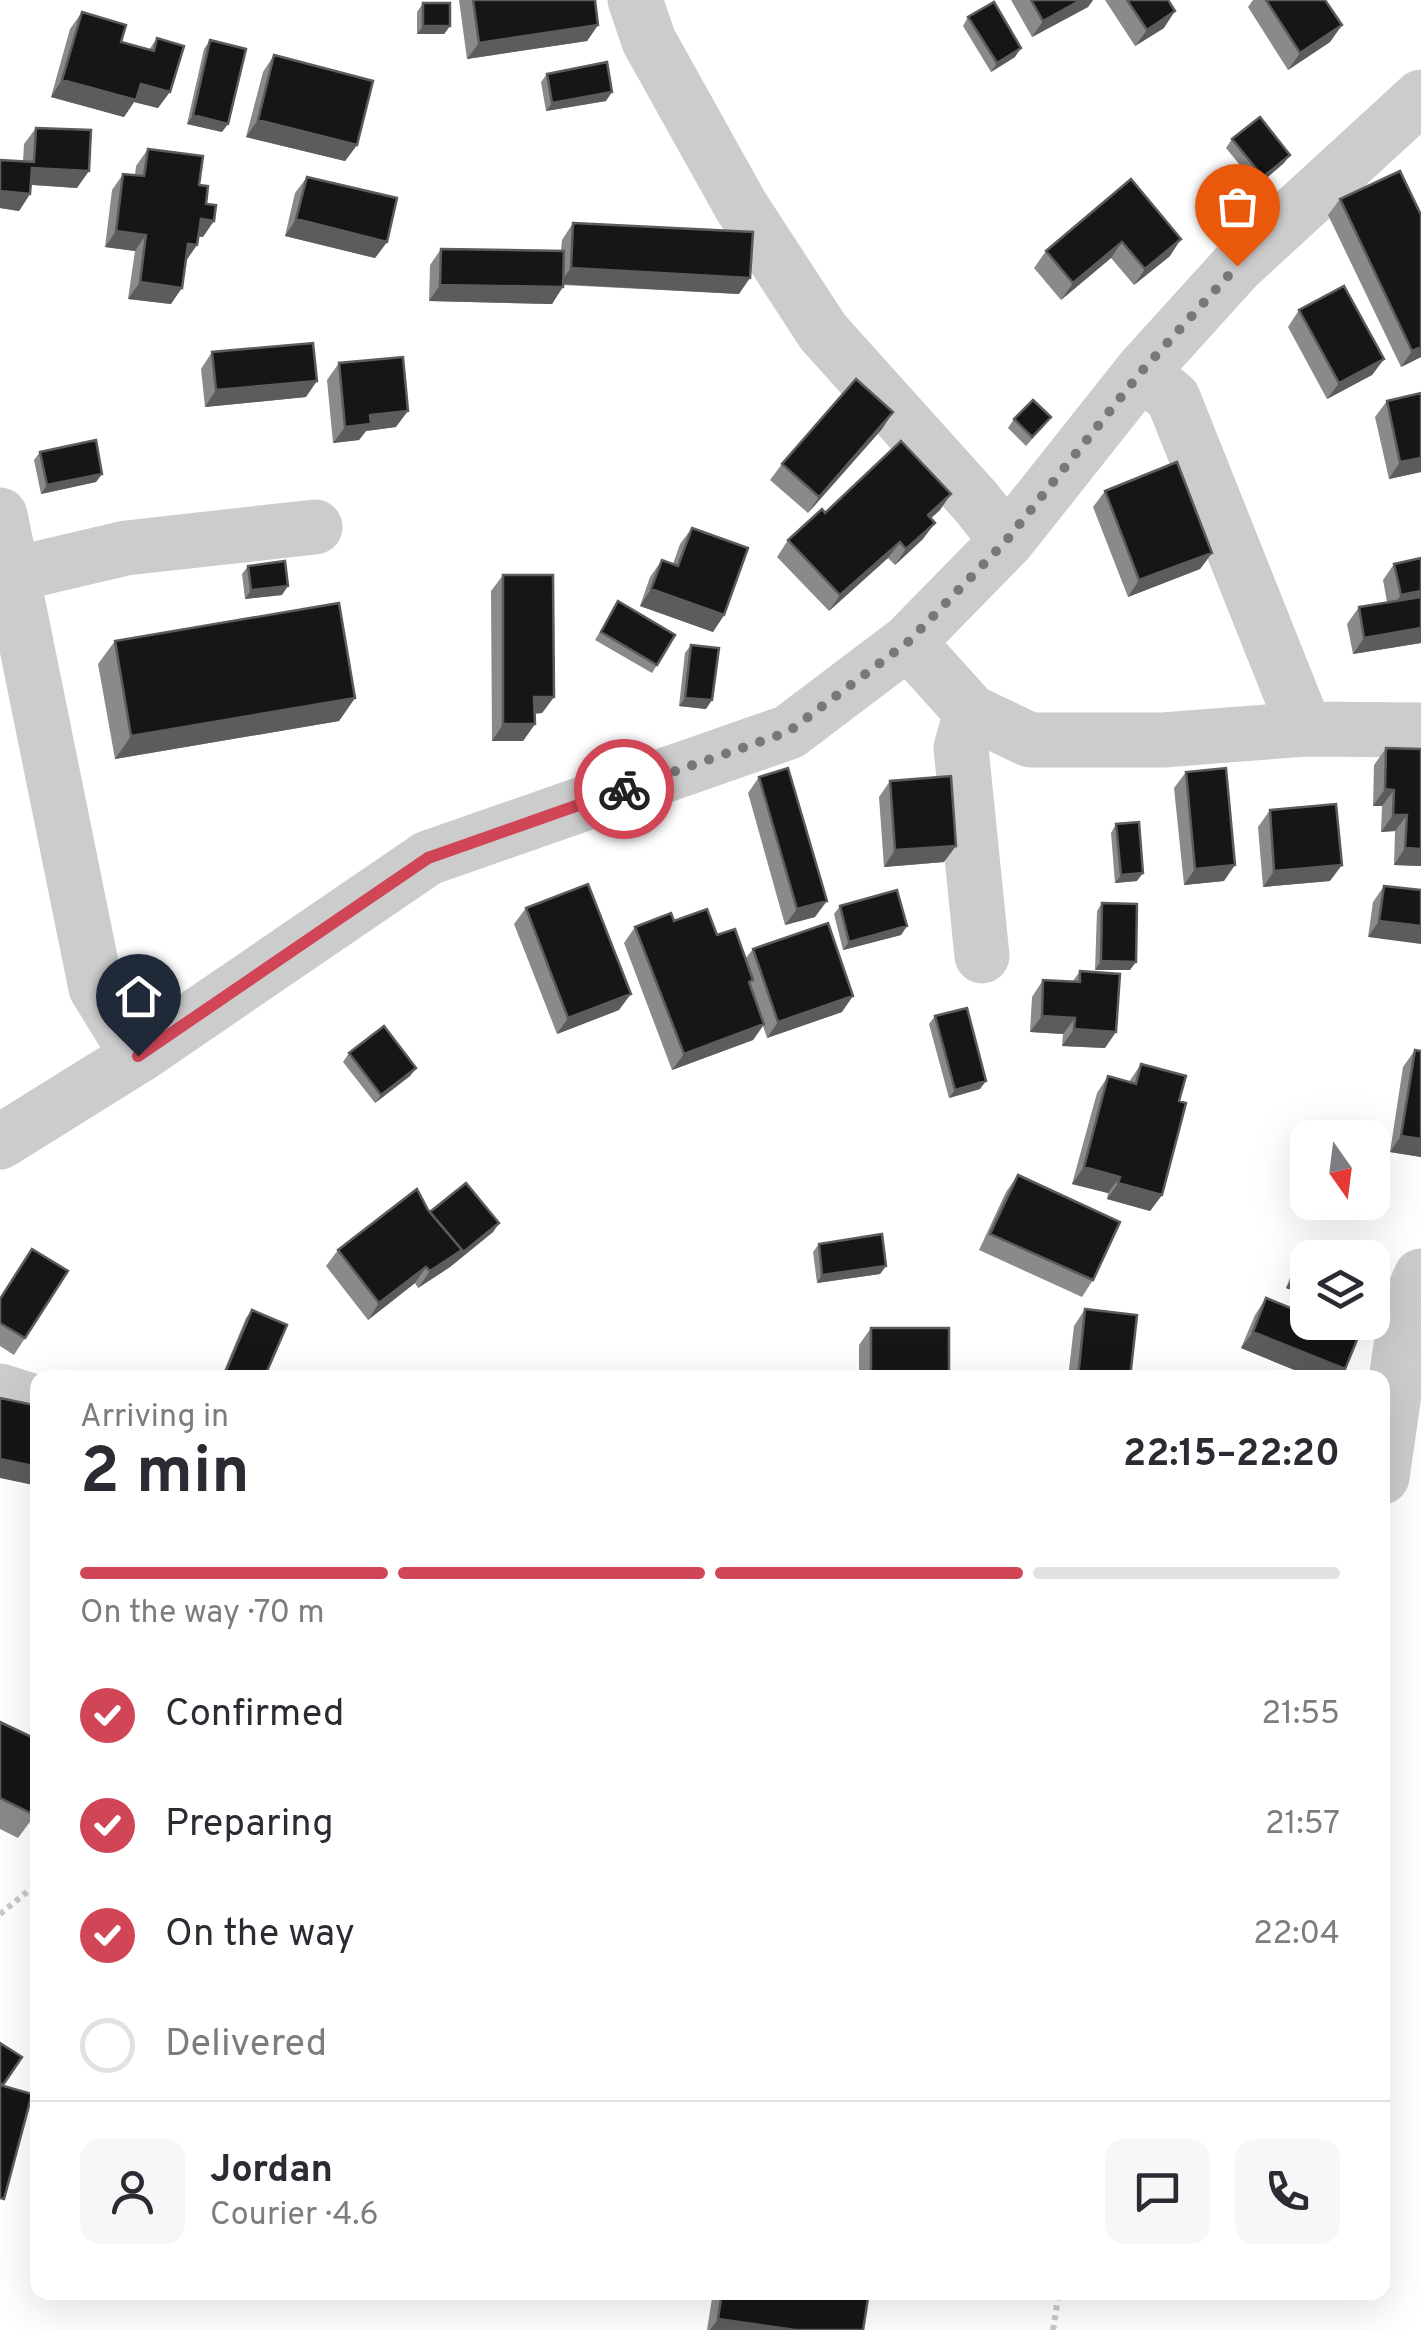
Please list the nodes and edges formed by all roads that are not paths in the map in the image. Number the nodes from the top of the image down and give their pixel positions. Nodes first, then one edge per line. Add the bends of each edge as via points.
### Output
1 (635, 0) edge
2 (1421, 97) edge
3 (1141, 372) junction
4 (0, 514) edge
5 (314, 527) dead end
6 (1006, 541) junction
7 (8, 583) edge
8 (908, 642) junction
9 (971, 712) junction
10 (1304, 729) junction
11 (1421, 730) edge
12 (982, 956) dead end
13 (138, 1056) junction
14 (0, 1142) edge
15 (1421, 1276) edge
16 (0, 1391) edge
17 (30, 1400) edge
18 (1396, 1464) edge

1 - 6 street via 649,42 740,206 823,332
2 - 3 street via 1237,266
3 - 6 street
3 - 10 street via 1172,398
4 - 7 street
5 - 7 street via 126,548
6 - 8 street
7 - 13 street via 96,988
8 - 9 street
8 - 13 street via 788,732 428,858
9 - 10 street via 1030,740 1164,740
9 - 12 street via 961,748
10 - 11 street
13 - 14 street
15 - 18 street via 1406,1311
16 - 17 street

